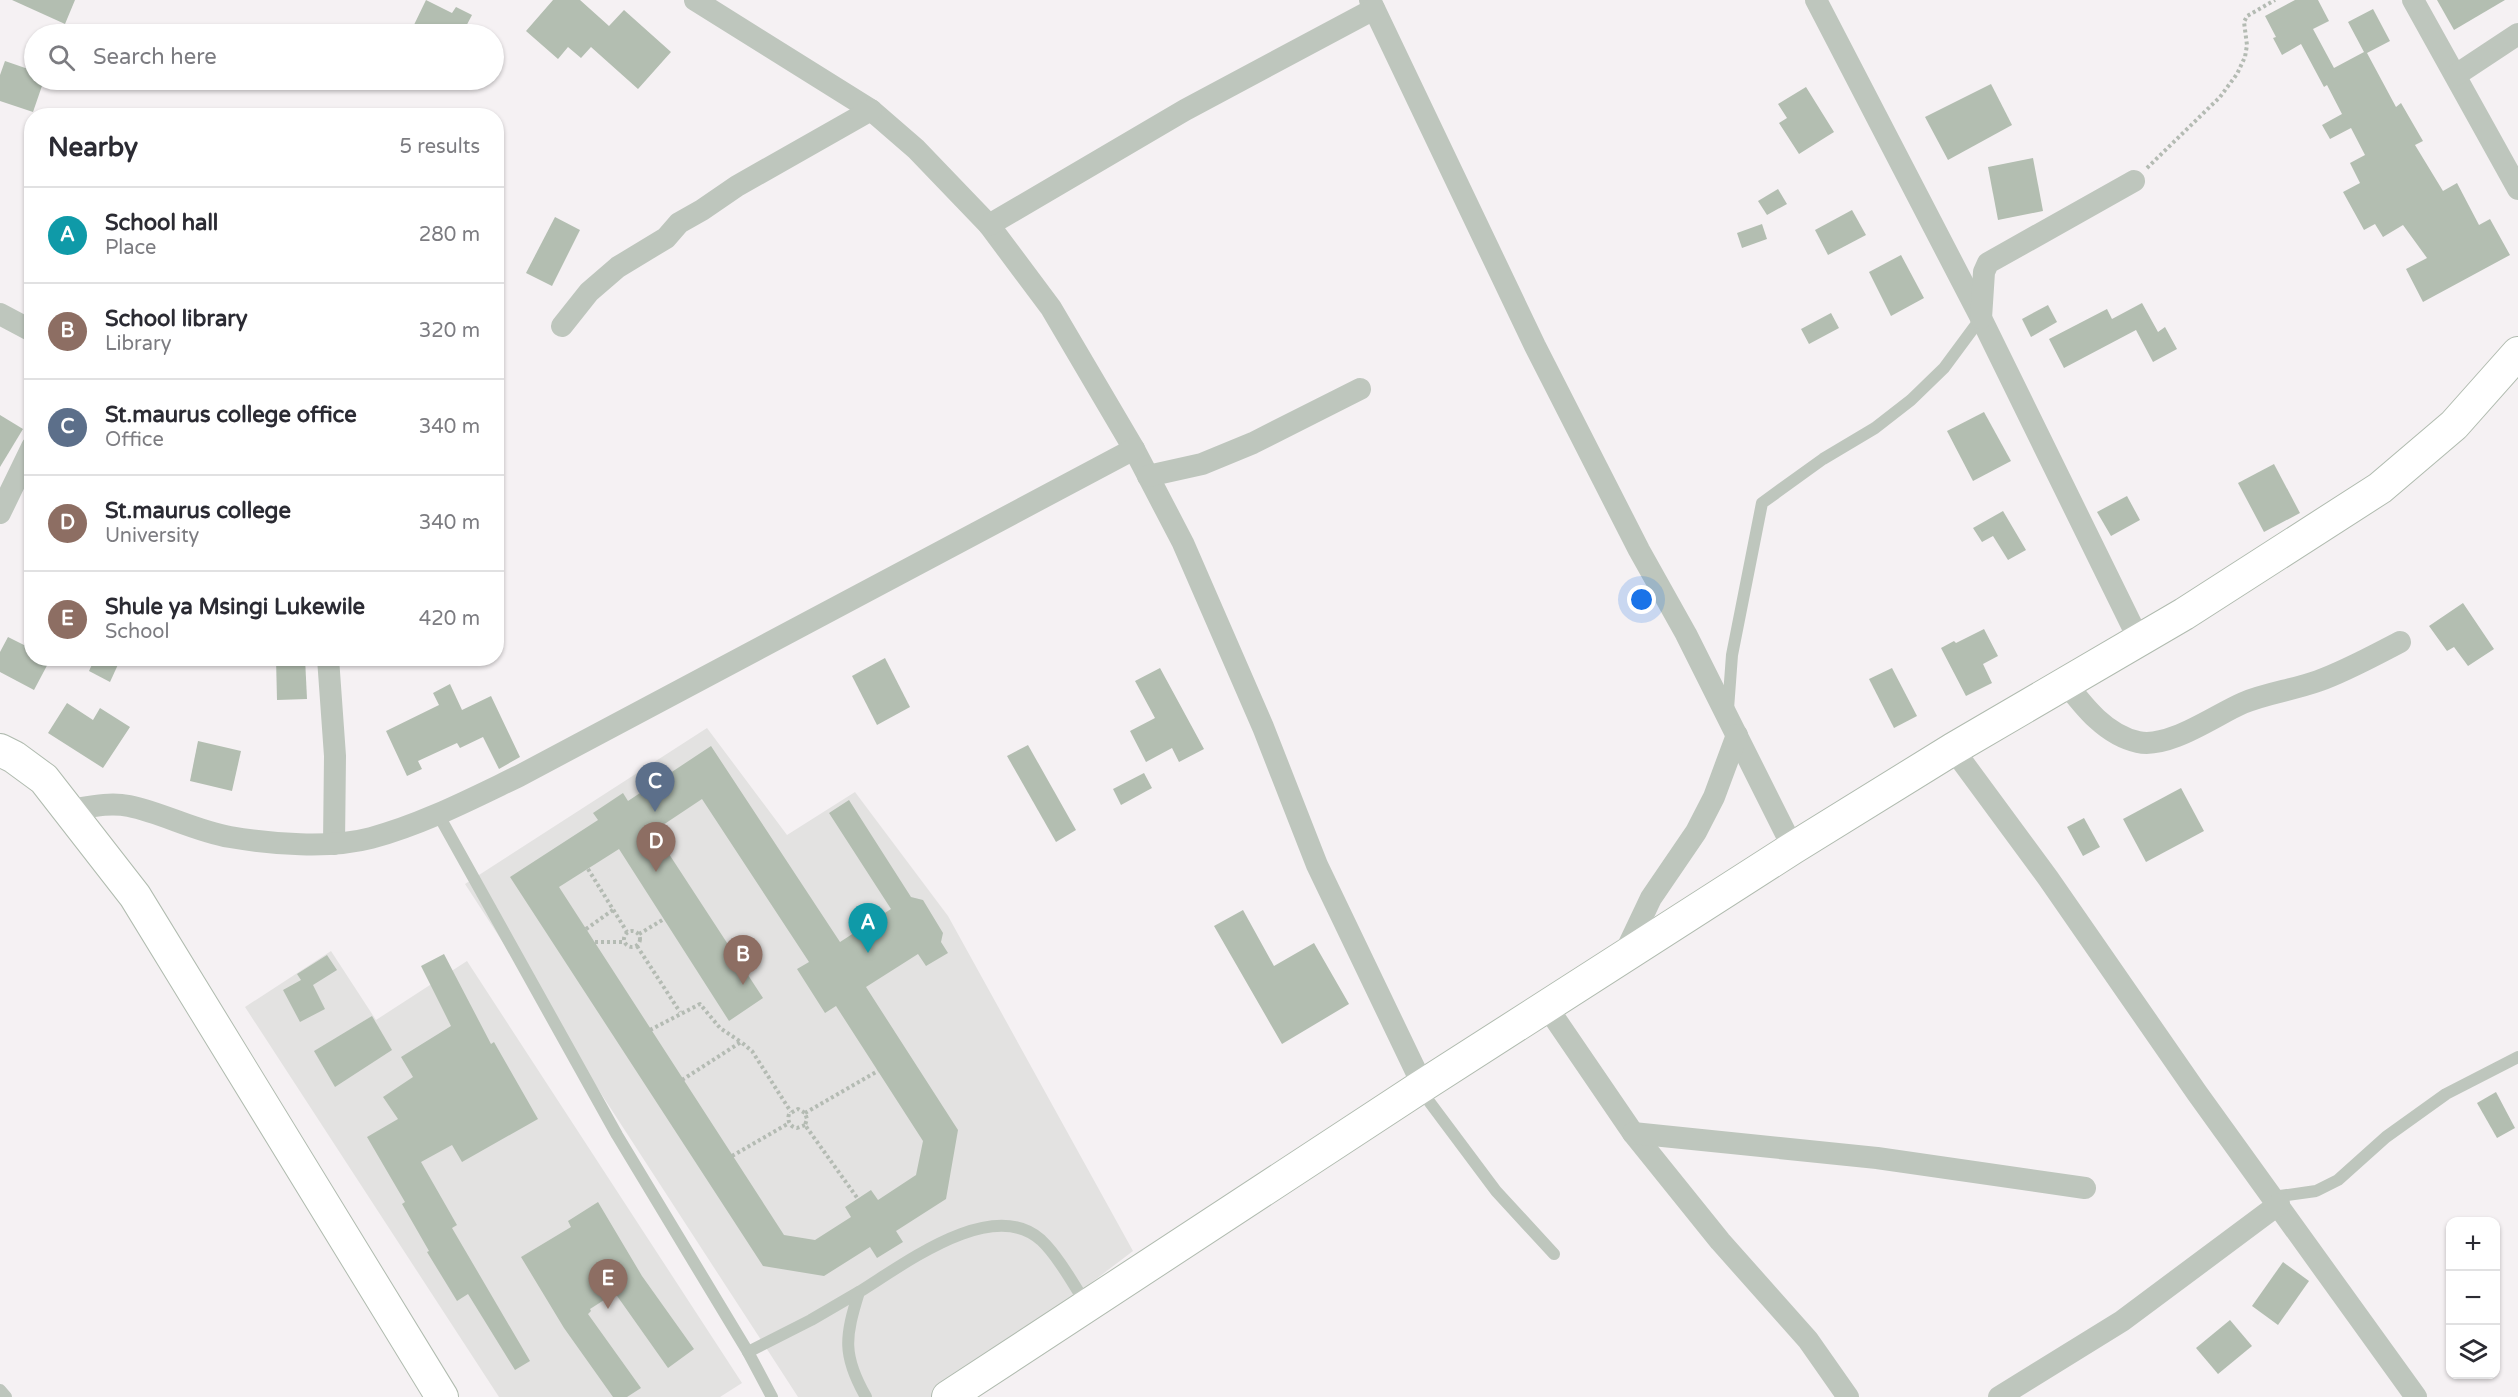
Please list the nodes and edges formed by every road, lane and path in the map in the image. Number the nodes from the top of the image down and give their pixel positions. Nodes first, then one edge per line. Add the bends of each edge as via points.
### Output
1 (695, 0) edge
2 (1815, 0) edge
3 (2276, 0) edge
4 (2414, 0) edge
5 (1372, 5) edge
6 (2518, 34) edge
7 (2456, 75) junction
8 (871, 110) junction
9 (2134, 181) joint
10 (2518, 189) edge
11 (989, 225) junction
12 (0, 314) edge
13 (1981, 318) junction
14 (562, 326) dead end
15 (24, 328) edge
16 (2518, 353) edge
17 (1360, 389) dead end
18 (1134, 449) junction
19 (24, 464) edge
20 (1148, 476) junction
21 (0, 513) edge
22 (2139, 640) junction
23 (2400, 642) dead end
24 (329, 666) edge
25 (2065, 682) junction
26 (1732, 726) junction
27 (1953, 749) junction
28 (0, 750) edge
29 (70, 810) junction
30 (438, 814) junction
31 (334, 844) junction
32 (1793, 848) junction
33 (588, 869) dead end
34 (614, 910) junction
35 (664, 919) dead end
36 (586, 928) dead end
37 (627, 932) junction
38 (639, 934) junction
39 (595, 942) dead end
40 (625, 942) junction
41 (637, 946) junction
42 (1623, 957) junction
43 (1546, 1007) junction
44 (680, 1012) junction
45 (650, 1029) dead end
46 (741, 1042) junction
47 (2518, 1058) edge
48 (878, 1071) dead end
49 (682, 1080) dead end
50 (1421, 1087) junction
51 (790, 1112) junction
52 (805, 1113) junction
53 (789, 1123) junction
54 (805, 1125) junction
55 (1633, 1132) junction
56 (732, 1156) dead end
57 (2085, 1188) dead end
58 (858, 1199) dead end
59 (2276, 1200) junction
60 (1554, 1254) dead end
61 (860, 1292) junction
62 (1086, 1304) junction
63 (748, 1352) junction
64 (0, 1390) edge
65 (6, 1397) edge
66 (442, 1397) edge
67 (772, 1397) edge
68 (866, 1397) edge
69 (948, 1397) edge
70 (1848, 1397) edge
71 (2000, 1397) edge
72 (2415, 1397) edge

1 - 8 street
2 - 13 street
3 - 9 path via 2247,16 2245,57 2220,97
4 - 7 street
5 - 11 street
5 - 26 street via 1535,346
6 - 7 street
7 - 10 street
8 - 11 street via 916,149
8 - 14 street via 680,223 666,238 618,267 589,292
9 - 13 street via 1988,263
11 - 18 street via 1051,308
12 - 15 street
13 - 22 street
13 - 26 lane via 1944,368 1911,400 1762,504 1732,655
16 - 22 street via 2454,424 2380,488
17 - 20 street via 1227,454
18 - 20 street
18 - 30 street via 519,776
19 - 21 street
20 - 50 street via 1183,543 1317,865
22 - 25 street
23 - 25 street via 2349,669 2244,703 2161,742 2138,742 2115,732 2089,713
24 - 31 street via 335,756
25 - 27 street
26 - 32 street
26 - 42 street via 1714,797 1696,832 1651,898
27 - 32 street
27 - 59 street
28 - 29 street via 44,779
29 - 31 street via 129,806 229,837
29 - 66 street via 135,896
30 - 31 street via 370,838
30 - 63 lane via 618,1135
32 - 42 street
33 - 34 path
34 - 36 path
34 - 37 path
35 - 38 path
37 - 38 path via 634,930
37 - 40 path
38 - 41 path
39 - 40 path
40 - 41 path
41 - 44 path
42 - 43 street
43 - 50 street
43 - 55 street
44 - 45 path
44 - 46 path via 700,1004 720,1028
46 - 49 path
46 - 51 path via 752,1051
47 - 59 lane via 2446,1094 2386,1137 2338,1180 2316,1191
48 - 52 path
50 - 60 lane via 1496,1191
50 - 62 street
51 - 52 path via 798,1109
51 - 53 path
52 - 54 path
53 - 54 path via 797,1128
53 - 56 path
54 - 58 path
55 - 57 street via 1877,1158
55 - 70 street via 1720,1241 1808,1340
59 - 71 street via 2122,1321
59 - 72 street
61 - 62 lane via 941,1243 973,1230 997,1226 1024,1228 1042,1241
61 - 63 lane
61 - 68 lane via 850,1325 848,1359
62 - 69 street
63 - 67 lane
64 - 65 lane

